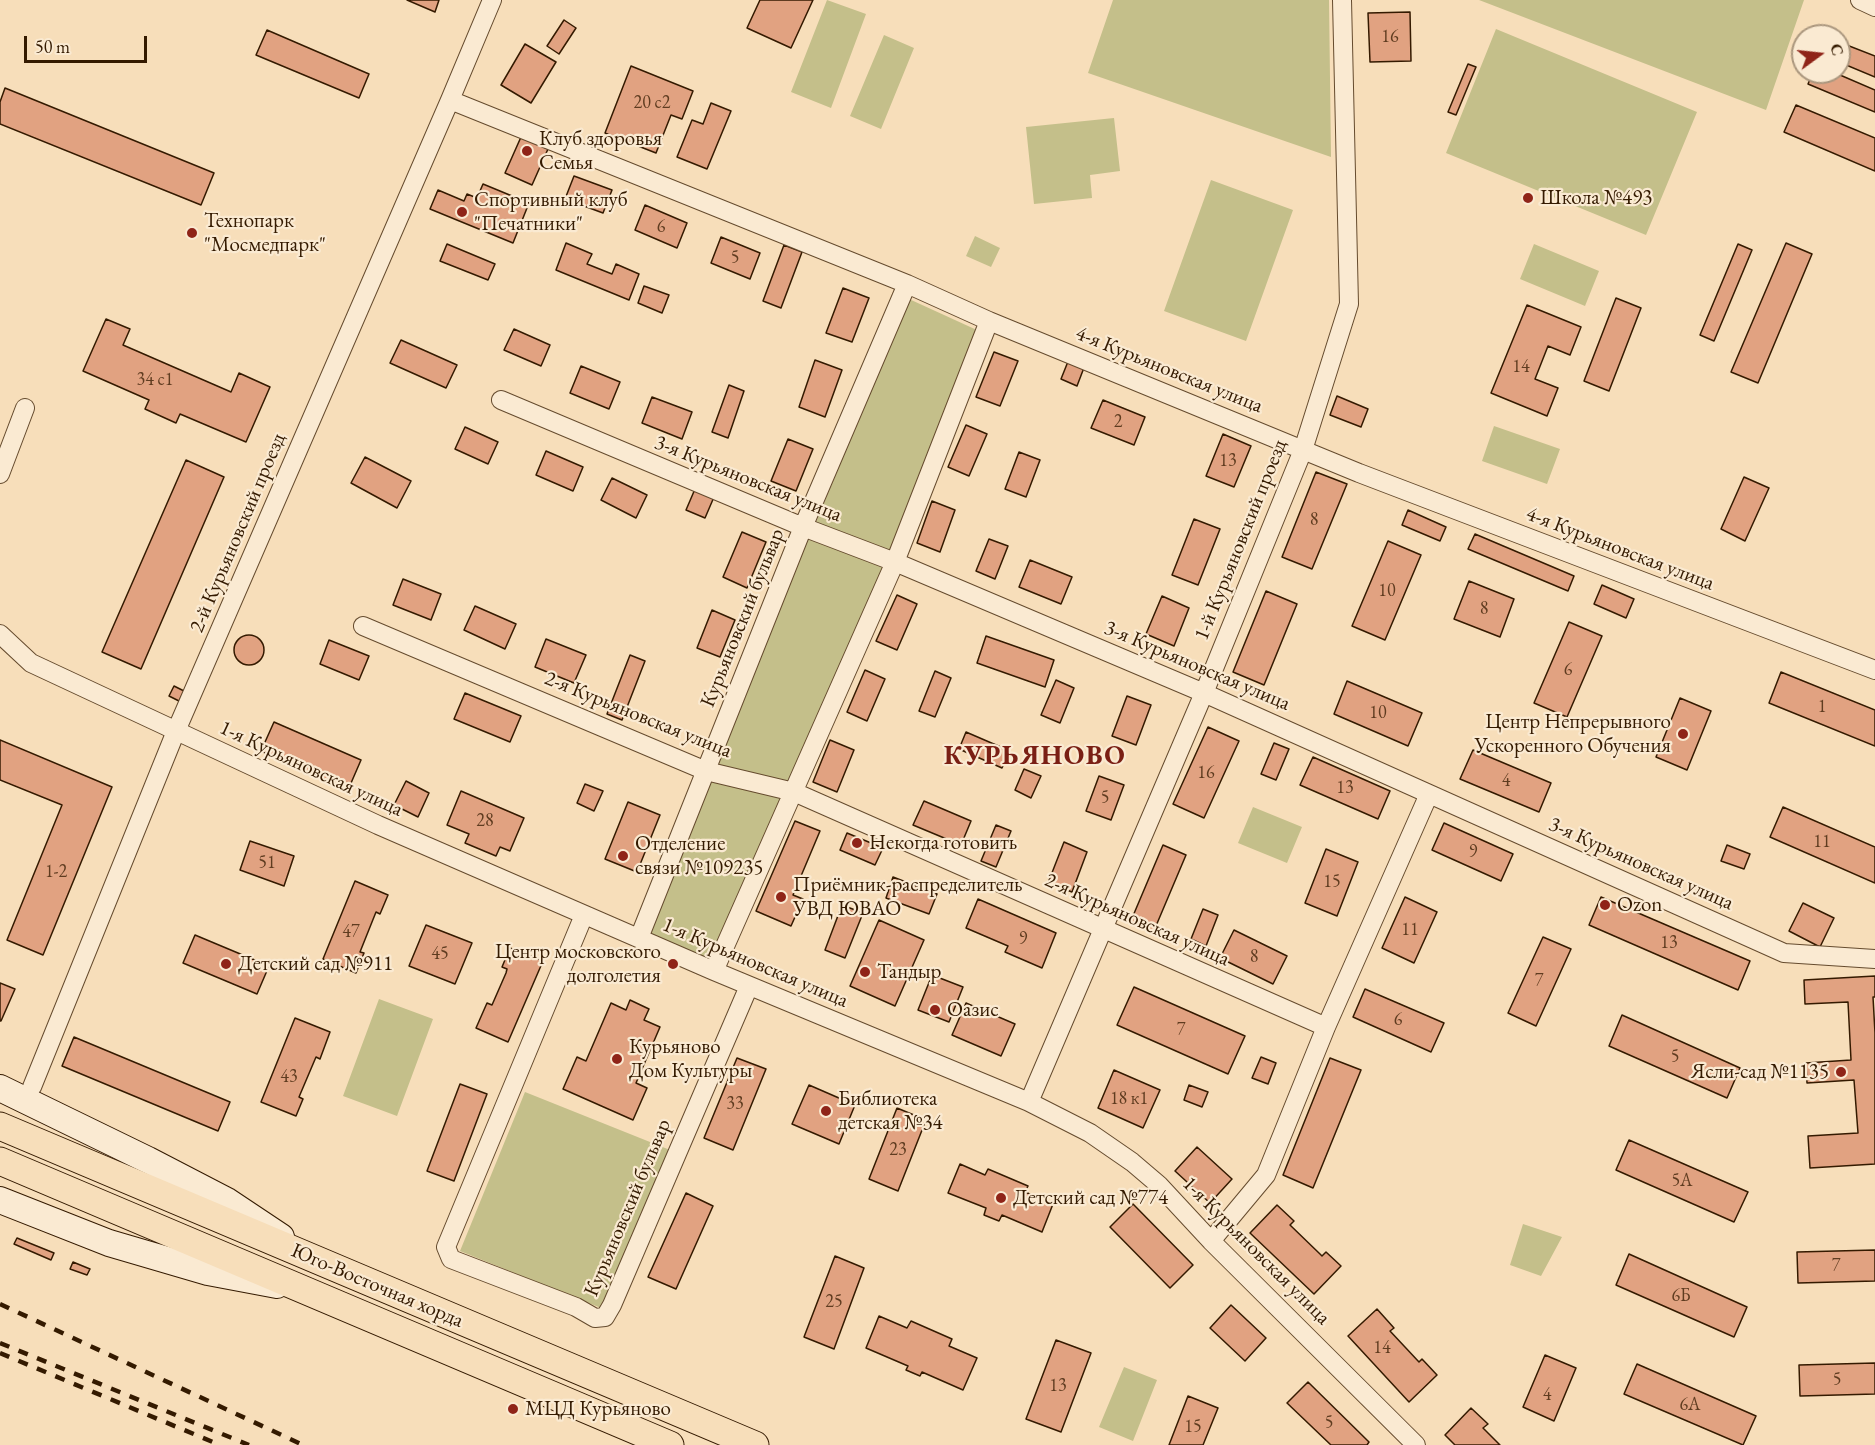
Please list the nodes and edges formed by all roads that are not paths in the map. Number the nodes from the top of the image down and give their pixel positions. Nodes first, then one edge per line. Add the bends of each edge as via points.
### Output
1 (492, 0) edge
2 (1342, 0) edge
3 (1860, 0) edge
4 (1875, 6) edge
5 (450, 100) junction
6 (908, 284) junction
7 (989, 321) junction
8 (501, 400) dead end
9 (25, 408) dead end
10 (1303, 450) junction
11 (0, 474) edge
12 (803, 528) junction
13 (895, 562) junction
14 (363, 626) dead end
15 (0, 634) edge
16 (1875, 670) edge
17 (1204, 693) junction
18 (176, 731) junction
19 (706, 771) junction
20 (794, 792) junction
21 (1430, 794) junction
22 (584, 915) junction
23 (1103, 930) junction
24 (639, 938) junction
25 (1875, 959) edge
26 (714, 971) junction
27 (749, 986) junction
28 (1326, 1027) junction
29 (32, 1087) dead end
30 (0, 1088) edge
31 (1029, 1102) junction
32 (0, 1126) edge
33 (0, 1161) edge
34 (0, 1200) edge
35 (1211, 1241) junction
36 (313, 1259) junction
37 (304, 1290) junction
38 (670, 1445) edge
39 (755, 1445) edge
40 (1416, 1445) edge

1 - 5 street, 2-й Курьяновский проезд
2 - 10 street, 1-й Курьяновский проезд via 1349,304
3 - 4 street
5 - 6 street, 4-я Курьяновская улица
5 - 18 street, 2-й Курьяновский проезд
6 - 7 street, 4-я Курьяновская улица
6 - 12 street, Курьяновский бульвар
7 - 10 street, 4-я Курьяновская улица
7 - 13 street
8 - 12 street, 3-я Курьяновская улица
9 - 11 street
10 - 16 street, 4-я Курьяновская улица
10 - 17 street, 1-й Курьяновский проезд
12 - 13 street, 3-я Курьяновская улица
12 - 19 street, Курьяновский бульвар
13 - 17 street, 3-я Курьяновская улица
13 - 20 street
14 - 19 street, 2-я Курьяновская улица
15 - 18 street, 1-я Курьяновская улица via 31,663
17 - 21 street, 3-я Курьяновская улица
17 - 23 street, 1-й Курьяновский проезд
18 - 22 street, 1-я Курьяновская улица
18 - 29 street, 2-й Курьяновский проезд
19 - 20 street, 2-я Курьяновская улица
19 - 24 street, Курьяновский бульвар
20 - 23 street, 2-я Курьяновская улица
20 - 26 street
21 - 25 street, 3-я Курьяновская улица via 1784,953
21 - 28 street
22 - 24 street, 1-я Курьяновская улица
22 - 27 street, Курьяновский бульвар via 446,1246 451,1259 457,1262 595,1318 605,1317
23 - 28 street, 2-я Курьяновская улица
23 - 31 street, 1-й Курьяновский проезд
24 - 26 street, 1-я Курьяновская улица
26 - 27 street, 1-я Курьяновская улица
27 - 31 street, 1-я Курьяновская улица
28 - 35 street via 1266,1175
30 - 36 street via 227,1201
31 - 35 street, 1-я Курьяновская улица via 1090,1133 1132,1162
32 - 36 main road, Юго-Восточная хорда
33 - 37 main road, Юго-Восточная хорда
34 - 37 street via 109,1243 208,1272
35 - 40 street, 1-я Курьяновская улица
36 - 39 main road, Юго-Восточная хорда
37 - 38 main road, Юго-Восточная хорда

